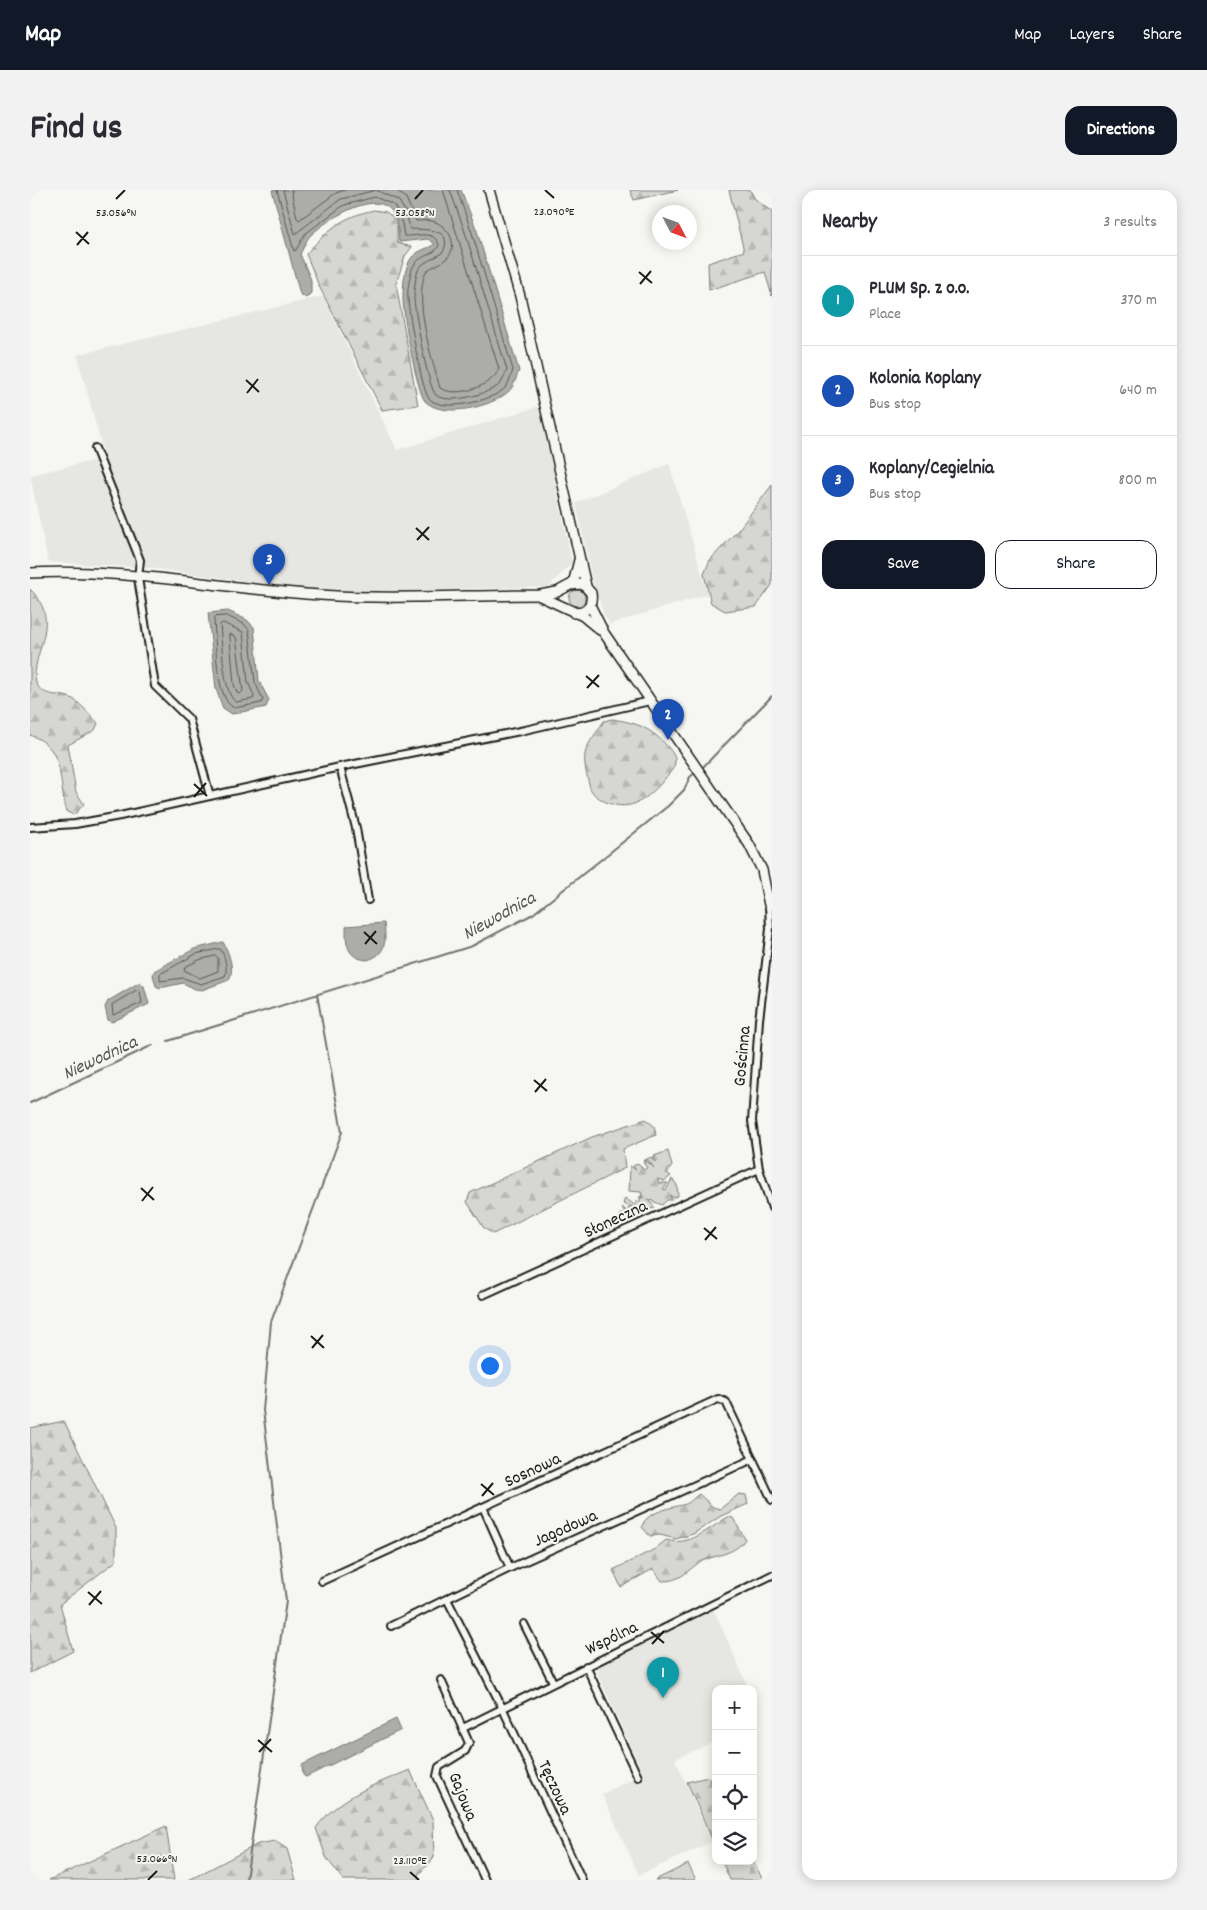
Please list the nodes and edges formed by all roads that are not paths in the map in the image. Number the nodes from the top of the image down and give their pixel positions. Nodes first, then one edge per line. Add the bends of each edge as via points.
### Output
1 (489, 190) edge
2 (95, 448) dead end
3 (580, 555) junction
4 (30, 573) edge
5 (138, 578) junction
6 (569, 586) junction
7 (586, 586) junction
8 (540, 595) junction
9 (590, 605) junction
10 (564, 606) junction
11 (574, 613) junction
12 (604, 633) junction
13 (650, 701) junction
14 (340, 767) junction
15 (210, 796) junction
16 (30, 827) edge
17 (368, 900) dead end
18 (771, 905) edge
19 (759, 1169) junction
20 (772, 1208) edge
21 (483, 1296) dead end
22 (753, 1459) junction
23 (772, 1500) edge
24 (484, 1507) junction
25 (510, 1568) junction
26 (772, 1575) edge
27 (322, 1581) dead end
28 (447, 1600) junction
29 (524, 1624) dead end
30 (391, 1626) dead end
31 (586, 1666) junction
32 (441, 1680) dead end
33 (552, 1682) junction
34 (502, 1707) junction
35 (463, 1728) junction
36 (638, 1777) dead end
37 (485, 1880) edge
38 (582, 1880) edge

1 - 3 street via 520,296
2 - 5 street via 140,560
3 - 6 street
3 - 7 street
4 - 5 street via 74,572
5 - 8 street via 320,596
5 - 15 street via 155,686 190,719
6 - 7 street
6 - 8 street
6 - 10 street via 562,594
7 - 9 street via 591,593
8 - 10 street
9 - 11 street via 580,613
9 - 12 street
10 - 11 street
11 - 12 street
12 - 13 street
13 - 14 street
13 - 18 street via 756,858
14 - 15 street
14 - 17 street via 356,828
15 - 16 street via 76,824
18 - 19 street, Gościnna via 753,1097 754,1144
19 - 20 street, Gościnna
19 - 21 street, Słoneczna
22 - 23 street
22 - 24 street, Sosnowa via 726,1402 718,1399
22 - 25 street, Jagodowa
24 - 25 street
24 - 27 street, Sosnowa
25 - 28 street, Jagodowa
26 - 31 street, Wspólna
28 - 30 street, Jagodowa
28 - 34 street, Tęczowa
29 - 33 street
31 - 33 street, Wspólna
31 - 36 street
32 - 35 street, Gajowa
33 - 34 street, Wspólna
34 - 35 street, Wspólna
34 - 38 street, Tęczowa
35 - 37 street, Gajowa via 468,1739 467,1748 439,1767 437,1776

